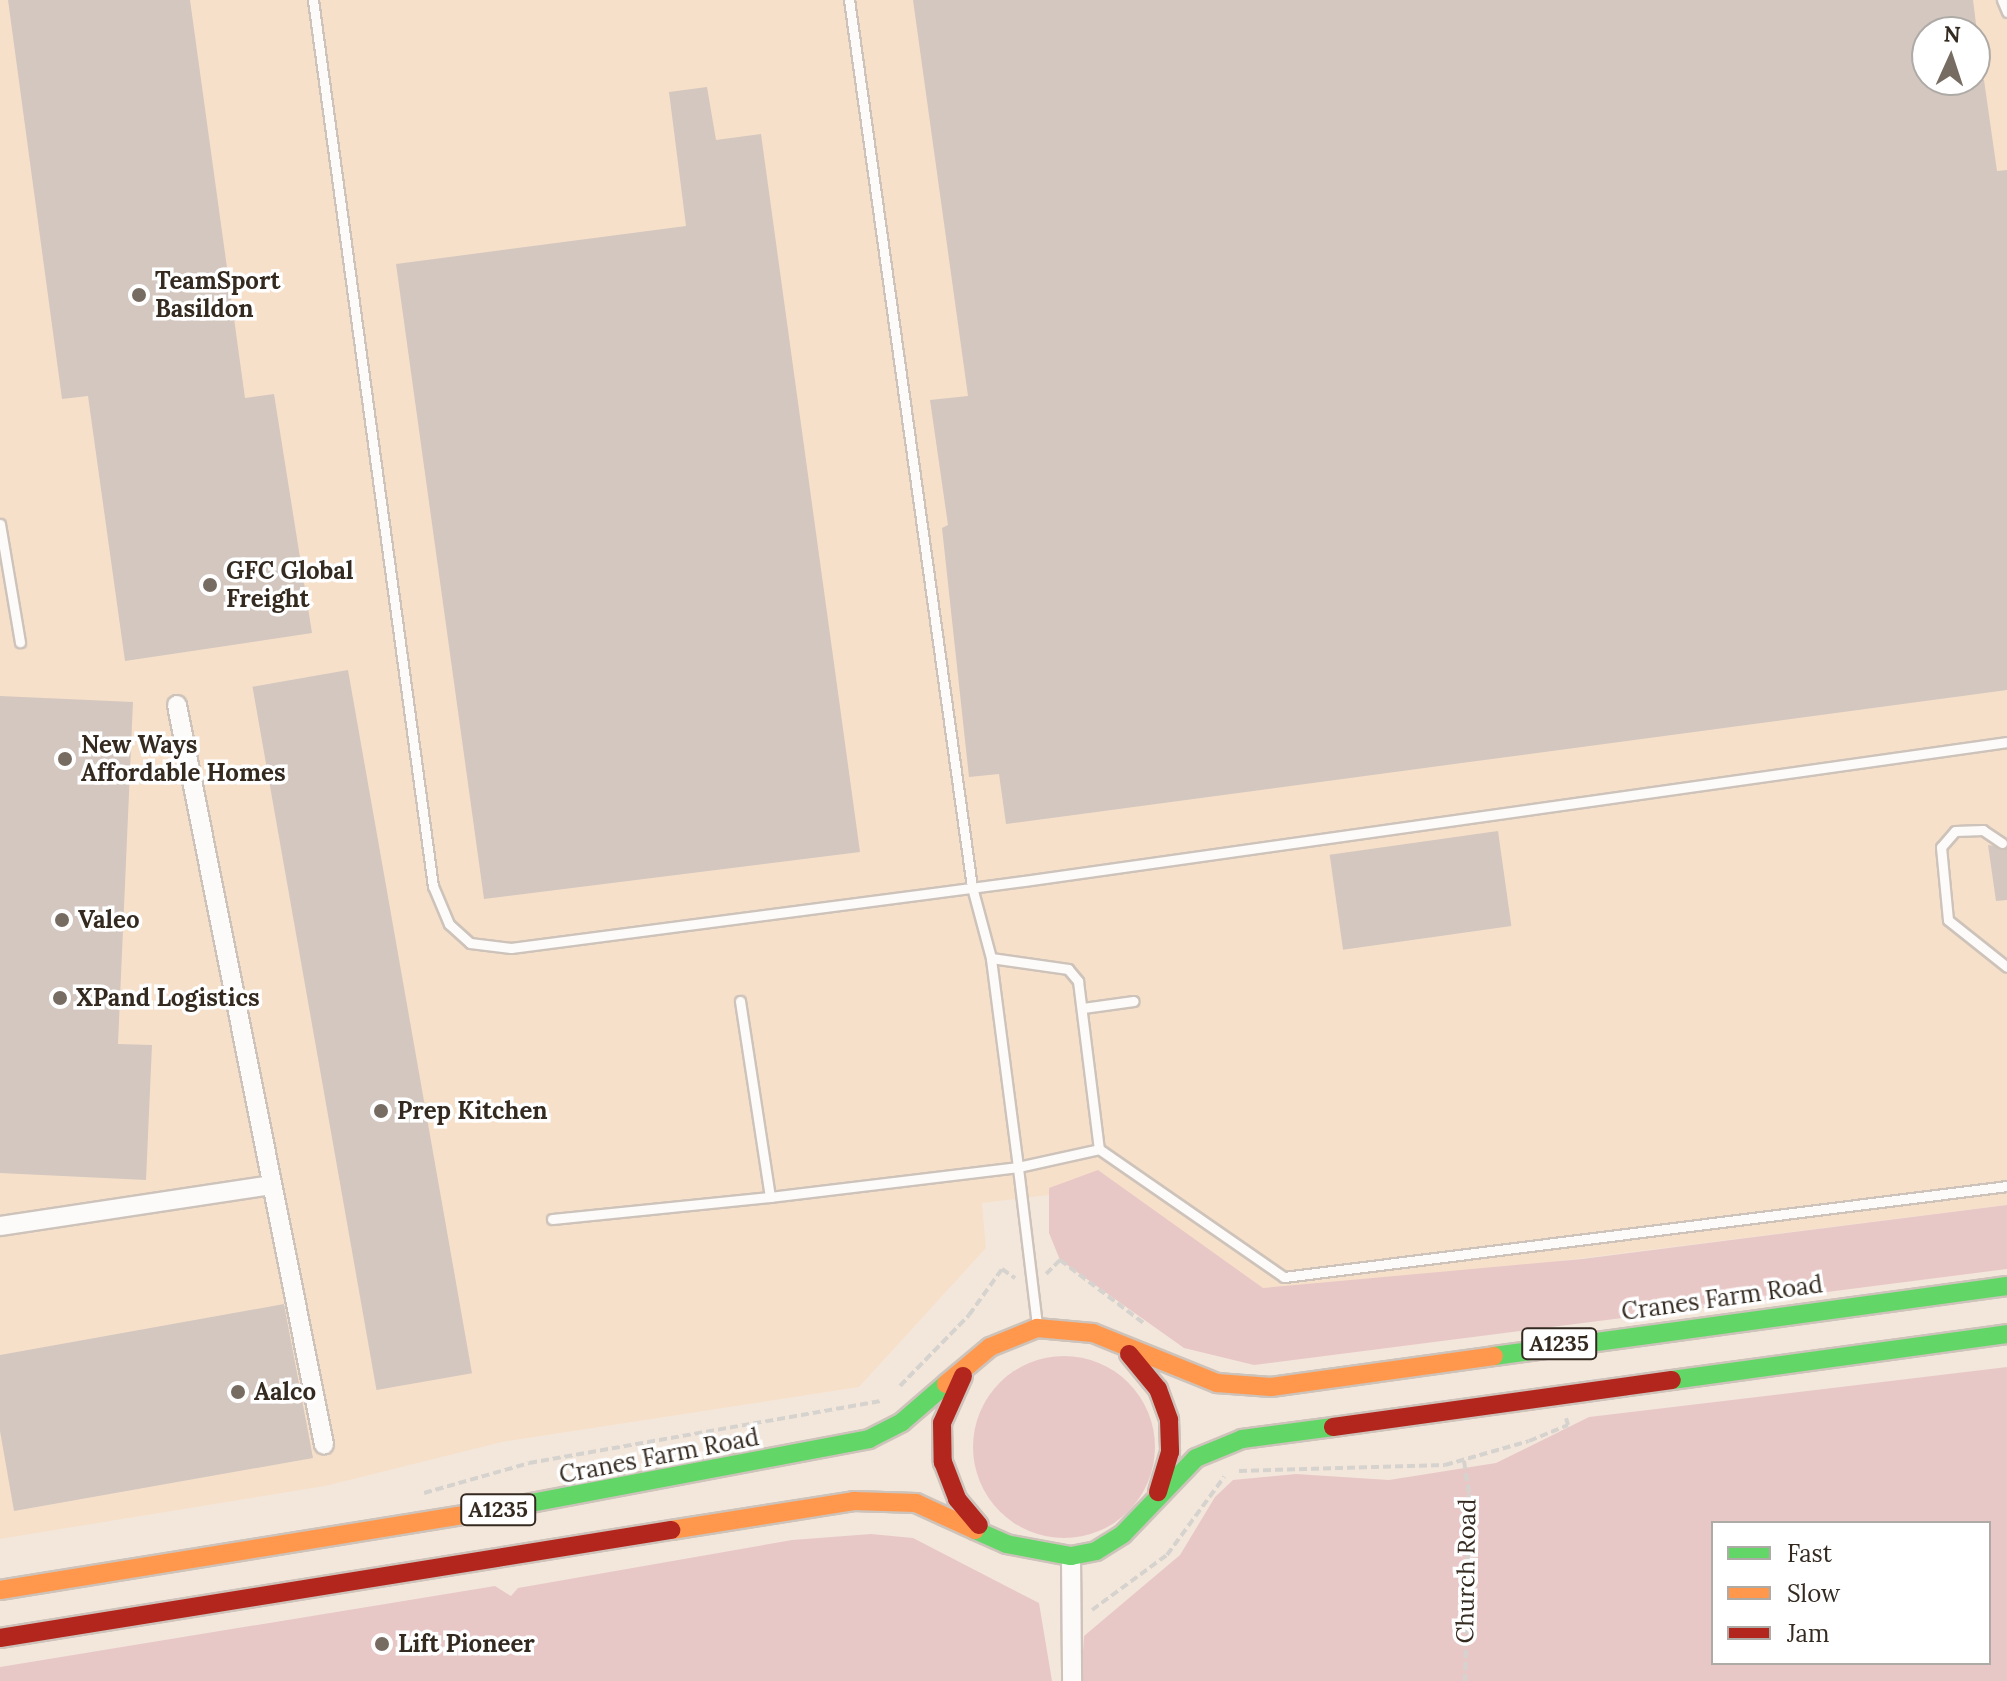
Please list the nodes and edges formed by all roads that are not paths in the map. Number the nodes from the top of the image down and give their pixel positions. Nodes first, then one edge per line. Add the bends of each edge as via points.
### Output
1 (313, 0) edge
2 (849, 0) edge
3 (2002, 0) edge
4 (2007, 12) edge
5 (0, 524) edge
6 (20, 642) dead end
7 (177, 705) dead end
8 (2007, 742) edge
9 (2002, 843) dead end
10 (972, 887) junction
11 (991, 958) junction
12 (2007, 967) edge
13 (740, 1001) dead end
14 (1134, 1001) dead end
15 (1083, 1008) junction
16 (1099, 1149) junction
17 (1018, 1167) junction
18 (272, 1185) junction
19 (2007, 1186) edge
20 (770, 1197) junction
21 (552, 1219) dead end
22 (0, 1226) edge
23 (2007, 1286) edge
24 (1037, 1328) junction
25 (2007, 1334) edge
26 (1118, 1345) junction
27 (971, 1364) junction
28 (324, 1445) dead end
29 (1146, 1511) junction
30 (982, 1529) junction
31 (1071, 1556) junction
32 (0, 1590) edge
33 (0, 1638) edge
34 (1072, 1681) edge

1 - 10 lane via 433,886 449,924 470,943 511,948
2 - 10 lane
3 - 4 lane
5 - 6 lane
7 - 18 street
8 - 10 lane
9 - 12 lane via 1983,830 1955,831 1941,847 1948,920
10 - 11 lane
11 - 15 lane via 1068,969 1078,981
11 - 17 lane
13 - 20 lane
14 - 15 lane
15 - 16 lane
16 - 17 lane
16 - 19 lane via 1284,1277
17 - 20 lane
17 - 24 lane
18 - 22 street via 23,1227
18 - 28 street
20 - 21 lane
23 - 26 main road, Cranes Farm Road / A1235 via 1271,1387 1207,1381
24 - 26 main road, Cranes Farm Road / A1235 via 1066,1327
24 - 27 main road, Cranes Farm Road / A1235 via 990,1347
25 - 29 main road, Cranes Farm Road / A1235 via 1242,1439 1196,1458
26 - 29 main road, Cranes Farm Road / A1235 via 1158,1389 1169,1420 1170,1452 1161,1487
27 - 30 main road, Cranes Farm Road / A1235 via 942,1423 943,1462 957,1499
27 - 32 main road, Cranes Farm Road / A1235 via 902,1422 848,1444 492,1511
29 - 31 main road, Cranes Farm Road / A1235 via 1096,1551
30 - 31 main road, Cranes Farm Road / A1235 via 1033,1553
30 - 33 main road, Cranes Farm Road / A1235 via 916,1503 854,1501
31 - 34 street

